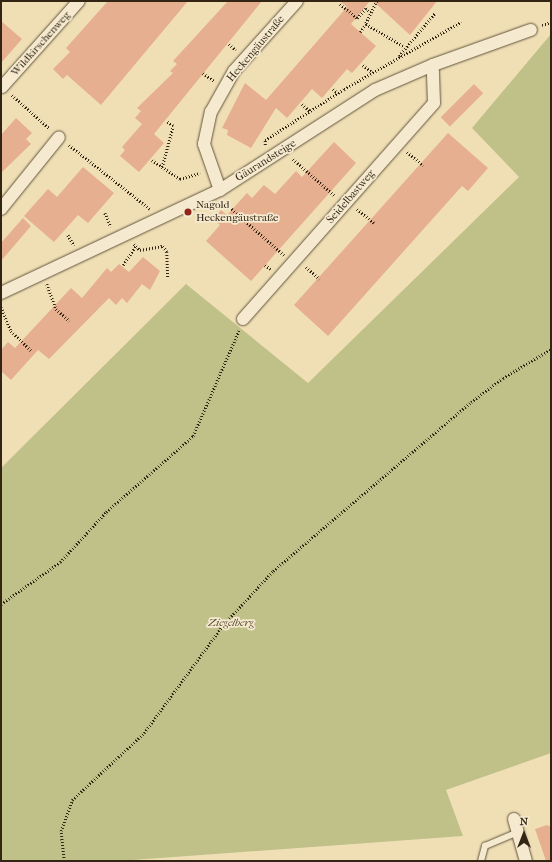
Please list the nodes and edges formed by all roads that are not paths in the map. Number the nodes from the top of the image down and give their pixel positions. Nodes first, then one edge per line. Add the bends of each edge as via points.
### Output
1 (79, 1) edge
2 (297, 1) edge
3 (531, 30) dead end
4 (433, 65) junction
5 (2, 87) road end
6 (59, 137) road end
7 (217, 192) junction
8 (1, 209) edge
9 (1, 293) edge
10 (243, 319) road end
11 (514, 819) dead end
12 (518, 832) junction
13 (481, 861) edge
14 (526, 861) edge

1 - 5 street, Wildkirschenweg
2 - 7 street, Heckengäustraße via 234,71 218,96 204,144
3 - 4 street, Gäurandsteige
4 - 7 street, Gäurandsteige via 375,90
4 - 10 street, Seidelbastweg via 434,103
6 - 8 street
7 - 9 street, Gäurandsteige
11 - 12 street
12 - 13 lane via 485,846
12 - 14 street

